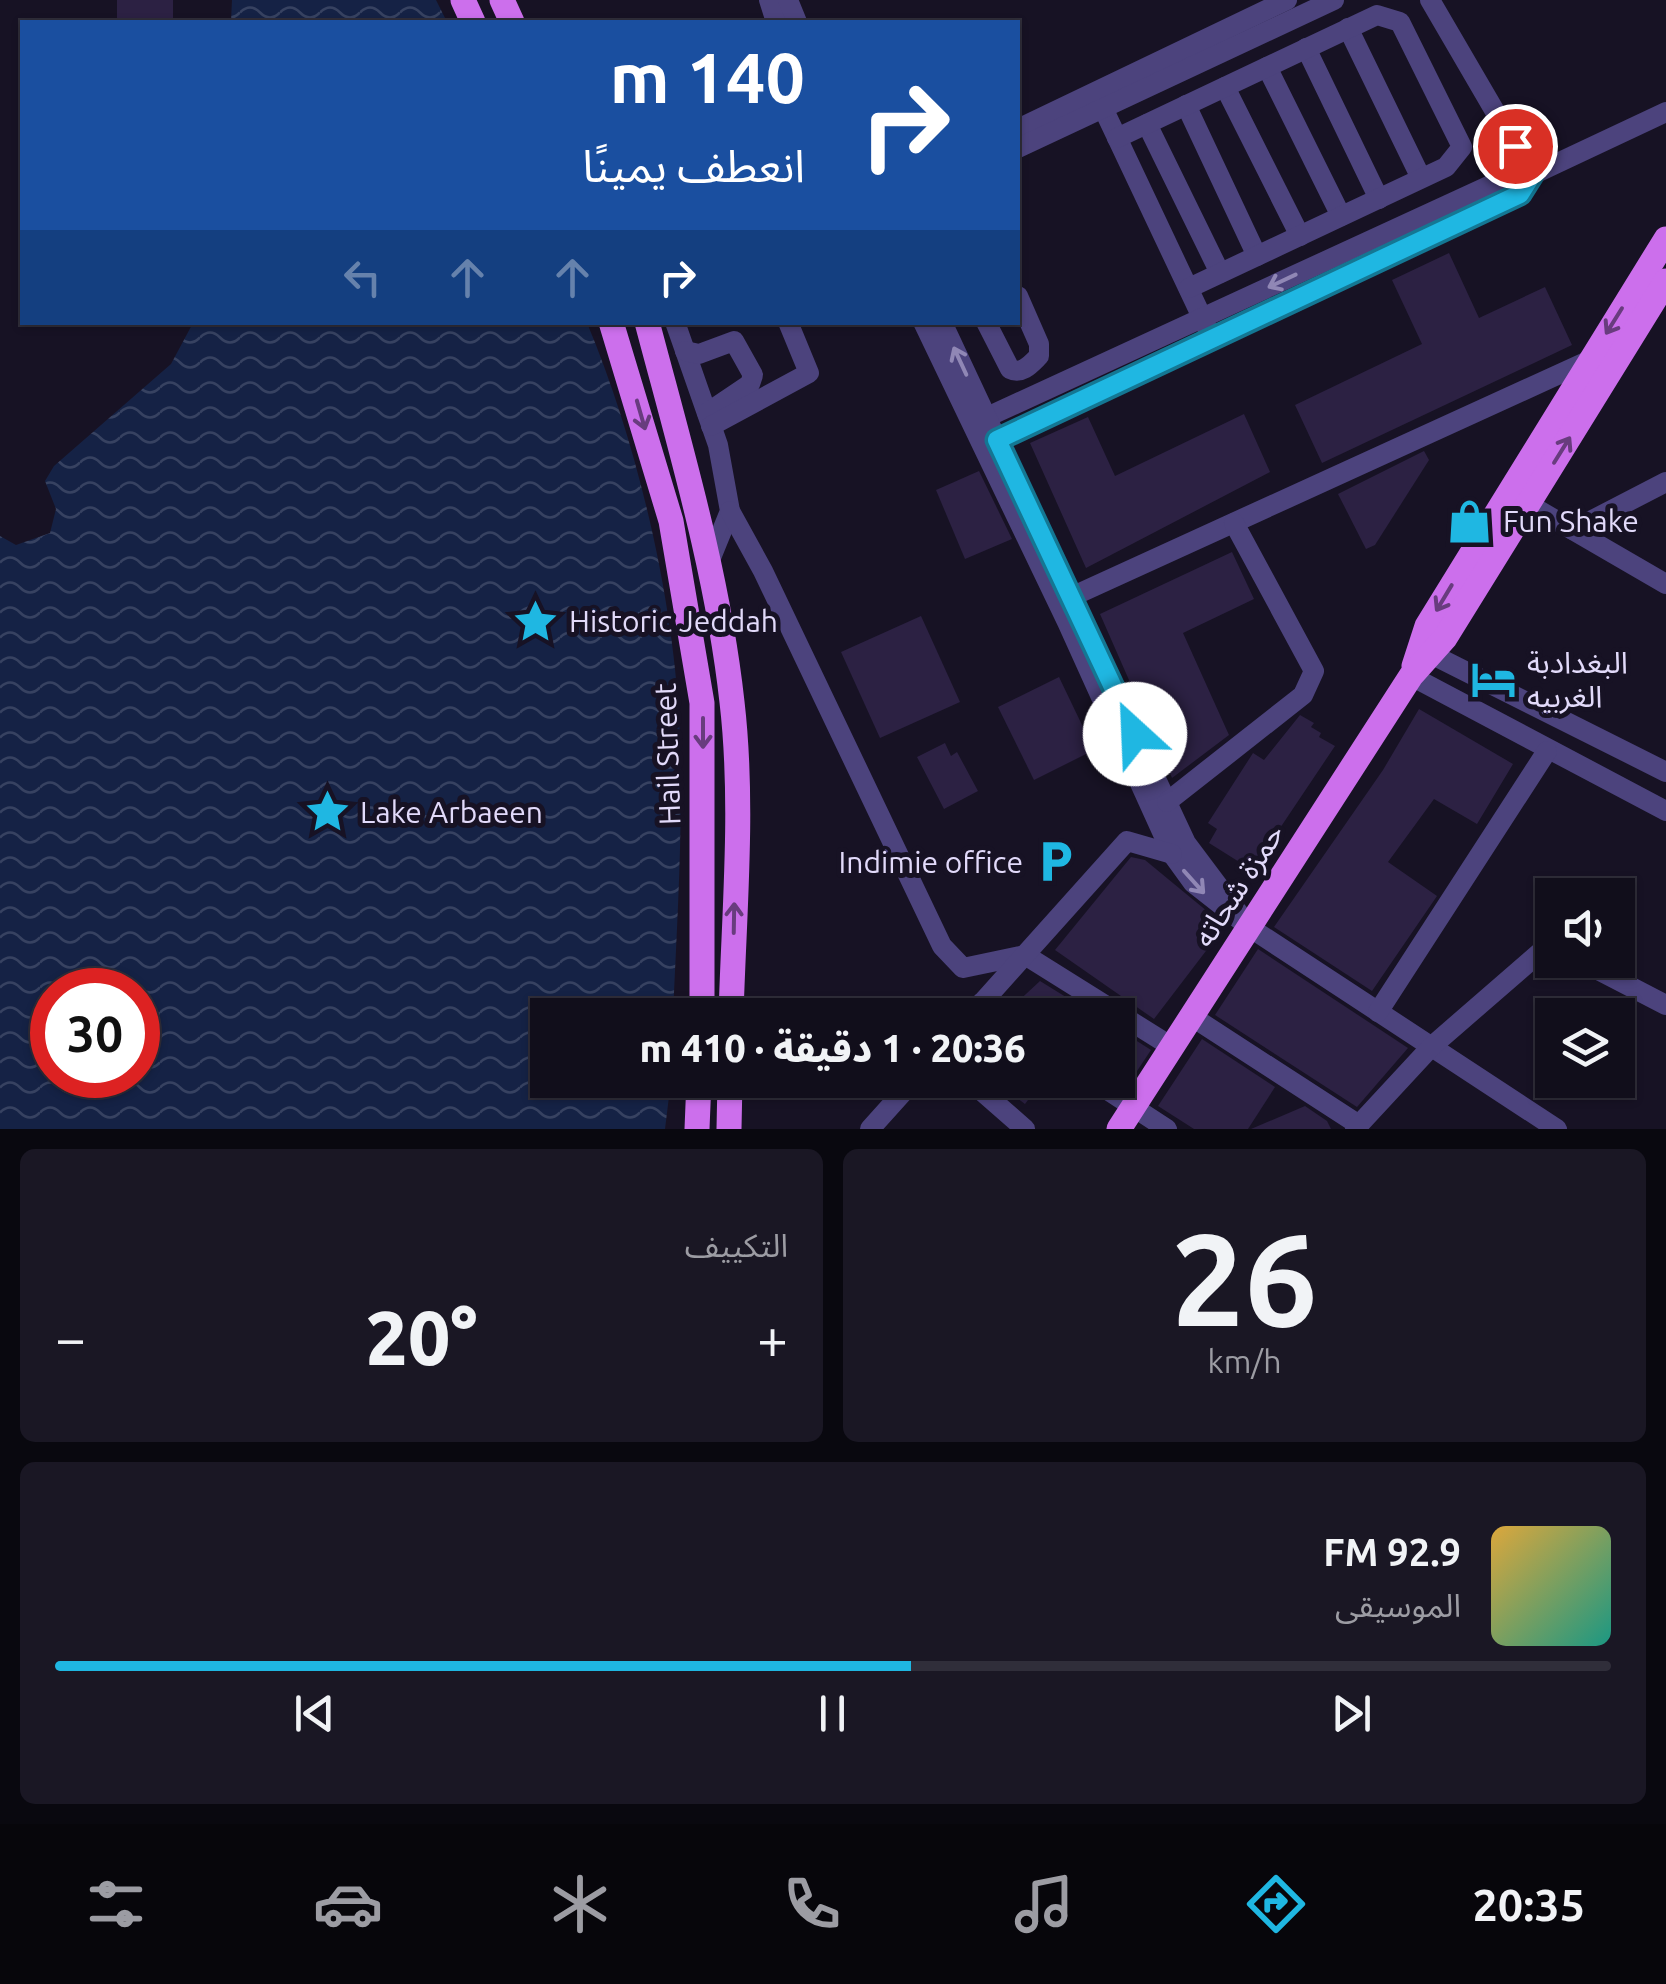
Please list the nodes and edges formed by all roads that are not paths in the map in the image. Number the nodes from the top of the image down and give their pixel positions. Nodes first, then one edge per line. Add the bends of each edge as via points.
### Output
1 (1287, 0) edge
2 (1334, 0) edge
3 (1430, 0) edge
4 (1348, 28) junction
5 (1306, 48) junction
6 (1267, 67) junction
7 (1225, 87) junction
8 (1186, 105) junction
9 (1103, 108) junction
10 (1666, 112) edge
11 (1146, 124) junction
12 (1020, 128) edge
13 (1117, 138) junction
14 (1020, 147) edge
15 (1532, 175) junction
16 (1421, 178) junction
17 (1378, 199) junction
18 (1342, 216) junction
19 (1300, 236) junction
20 (1666, 238) edge
21 (1257, 256) junction
22 (1220, 273) junction
23 (1666, 281) edge
24 (1189, 288) junction
25 (1020, 301) edge
26 (1202, 317) junction
27 (613, 325) edge
28 (648, 325) edge
29 (676, 325) edge
30 (789, 325) edge
31 (925, 325) edge
32 (943, 325) edge
33 (988, 325) edge
34 (1212, 339) junction
35 (685, 352) junction
36 (1590, 360) junction
37 (709, 420) junction
38 (981, 424) junction
39 (997, 440) junction
40 (1666, 482) edge
41 (1528, 504) junction
42 (730, 511) junction
43 (1234, 523) junction
44 (1573, 530) junction
45 (708, 566) junction
46 (1666, 584) edge
47 (1071, 597) junction
48 (1431, 654) junction
49 (1411, 676) junction
50 (1547, 751) junction
51 (1666, 772) edge
52 (1167, 802) junction
53 (1666, 811) edge
54 (1172, 854) junction
55 (1249, 927) junction
56 (1024, 955) junction
57 (1535, 957) edge
58 (1614, 978) edge
59 (702, 998) edge
60 (732, 998) edge
61 (993, 998) edge
62 (1666, 1005) edge
63 (1378, 1012) junction
64 (1192, 1016) junction
65 (1172, 1047) junction
66 (1431, 1047) junction
67 (698, 1098) edge
68 (729, 1098) edge
69 (898, 1098) edge
70 (989, 1098) edge
71 (1108, 1098) edge
72 (1126, 1119) edge
73 (1357, 1127) edge
74 (697, 1129) edge
75 (728, 1129) edge
76 (870, 1129) edge
77 (1024, 1129) edge
78 (1167, 1129) edge
79 (1557, 1129) edge

1 - 12 street
2 - 9 street
3 - 15 street
4 - 5 street
4 - 16 street
4 - 16 street via 1377,14 1400,22 1462,148 1446,167
5 - 6 street
5 - 17 street
6 - 7 street
6 - 18 street
7 - 8 street
7 - 19 street
8 - 11 street
8 - 21 street
9 - 13 street
9 - 14 street
10 - 15 street
11 - 13 street
11 - 22 street
13 - 24 street
15 -> 26 street via 1510,176
15 - 34 street via 1520,194
16 - 17 street
17 - 18 street
18 - 19 street
19 - 21 street
20 -> 36 main road, حمزة شحاته
21 - 22 street
22 - 24 street
41 -> 23 main road, حمزة شحاته
24 - 26 street
25 - 33 street via 1039,344 1031,364 1010,369
26 - 34 street
26 - 38 street
27 -> 59 main road, Hail Street via 672,521 702,703
28 - 45 main road
29 - 35 street
30 - 37 street via 809,373
31 - 38 street
38 -> 32 street
34 - 39 street
35 - 37 street
35 - 37 street via 699,354 734,341 753,376
36 - 43 street
36 -> 49 main road, حمزة شحاته via 1428,626
37 - 42 street
38 - 39 street
38 - 54 street
39 - 47 street
40 - 44 street
41 - 44 street
41 - 48 main road, حمزة شحاته
42 - 45 street
42 - 56 street via 942,946 963,968
43 - 47 street
43 - 52 street via 1314,671 1303,695
44 - 46 street
60 -> 45 main road via 732,702
47 - 52 street
48 - 49 main road, حمزة شحاته
48 - 51 street
49 - 50 street
49 - 55 main road, حمزة شحاته
50 - 53 street
50 - 63 street
52 - 55 street via 1204,871
54 -> 55 street via 1193,883
54 - 56 street via 1127,841
55 - 63 street
55 - 64 main road, حمزة شحاته
56 - 61 street
56 - 65 street
57 - 66 street
58 - 62 street
63 - 66 street
64 - 65 main road, حمزة شحاته
64 - 73 street
65 - 72 main road, حمزة شحاته
66 - 73 street
66 - 79 street
67 - 74 main road
68 - 75 main road
69 - 76 street
70 - 77 street
71 - 72 street
72 - 78 street

